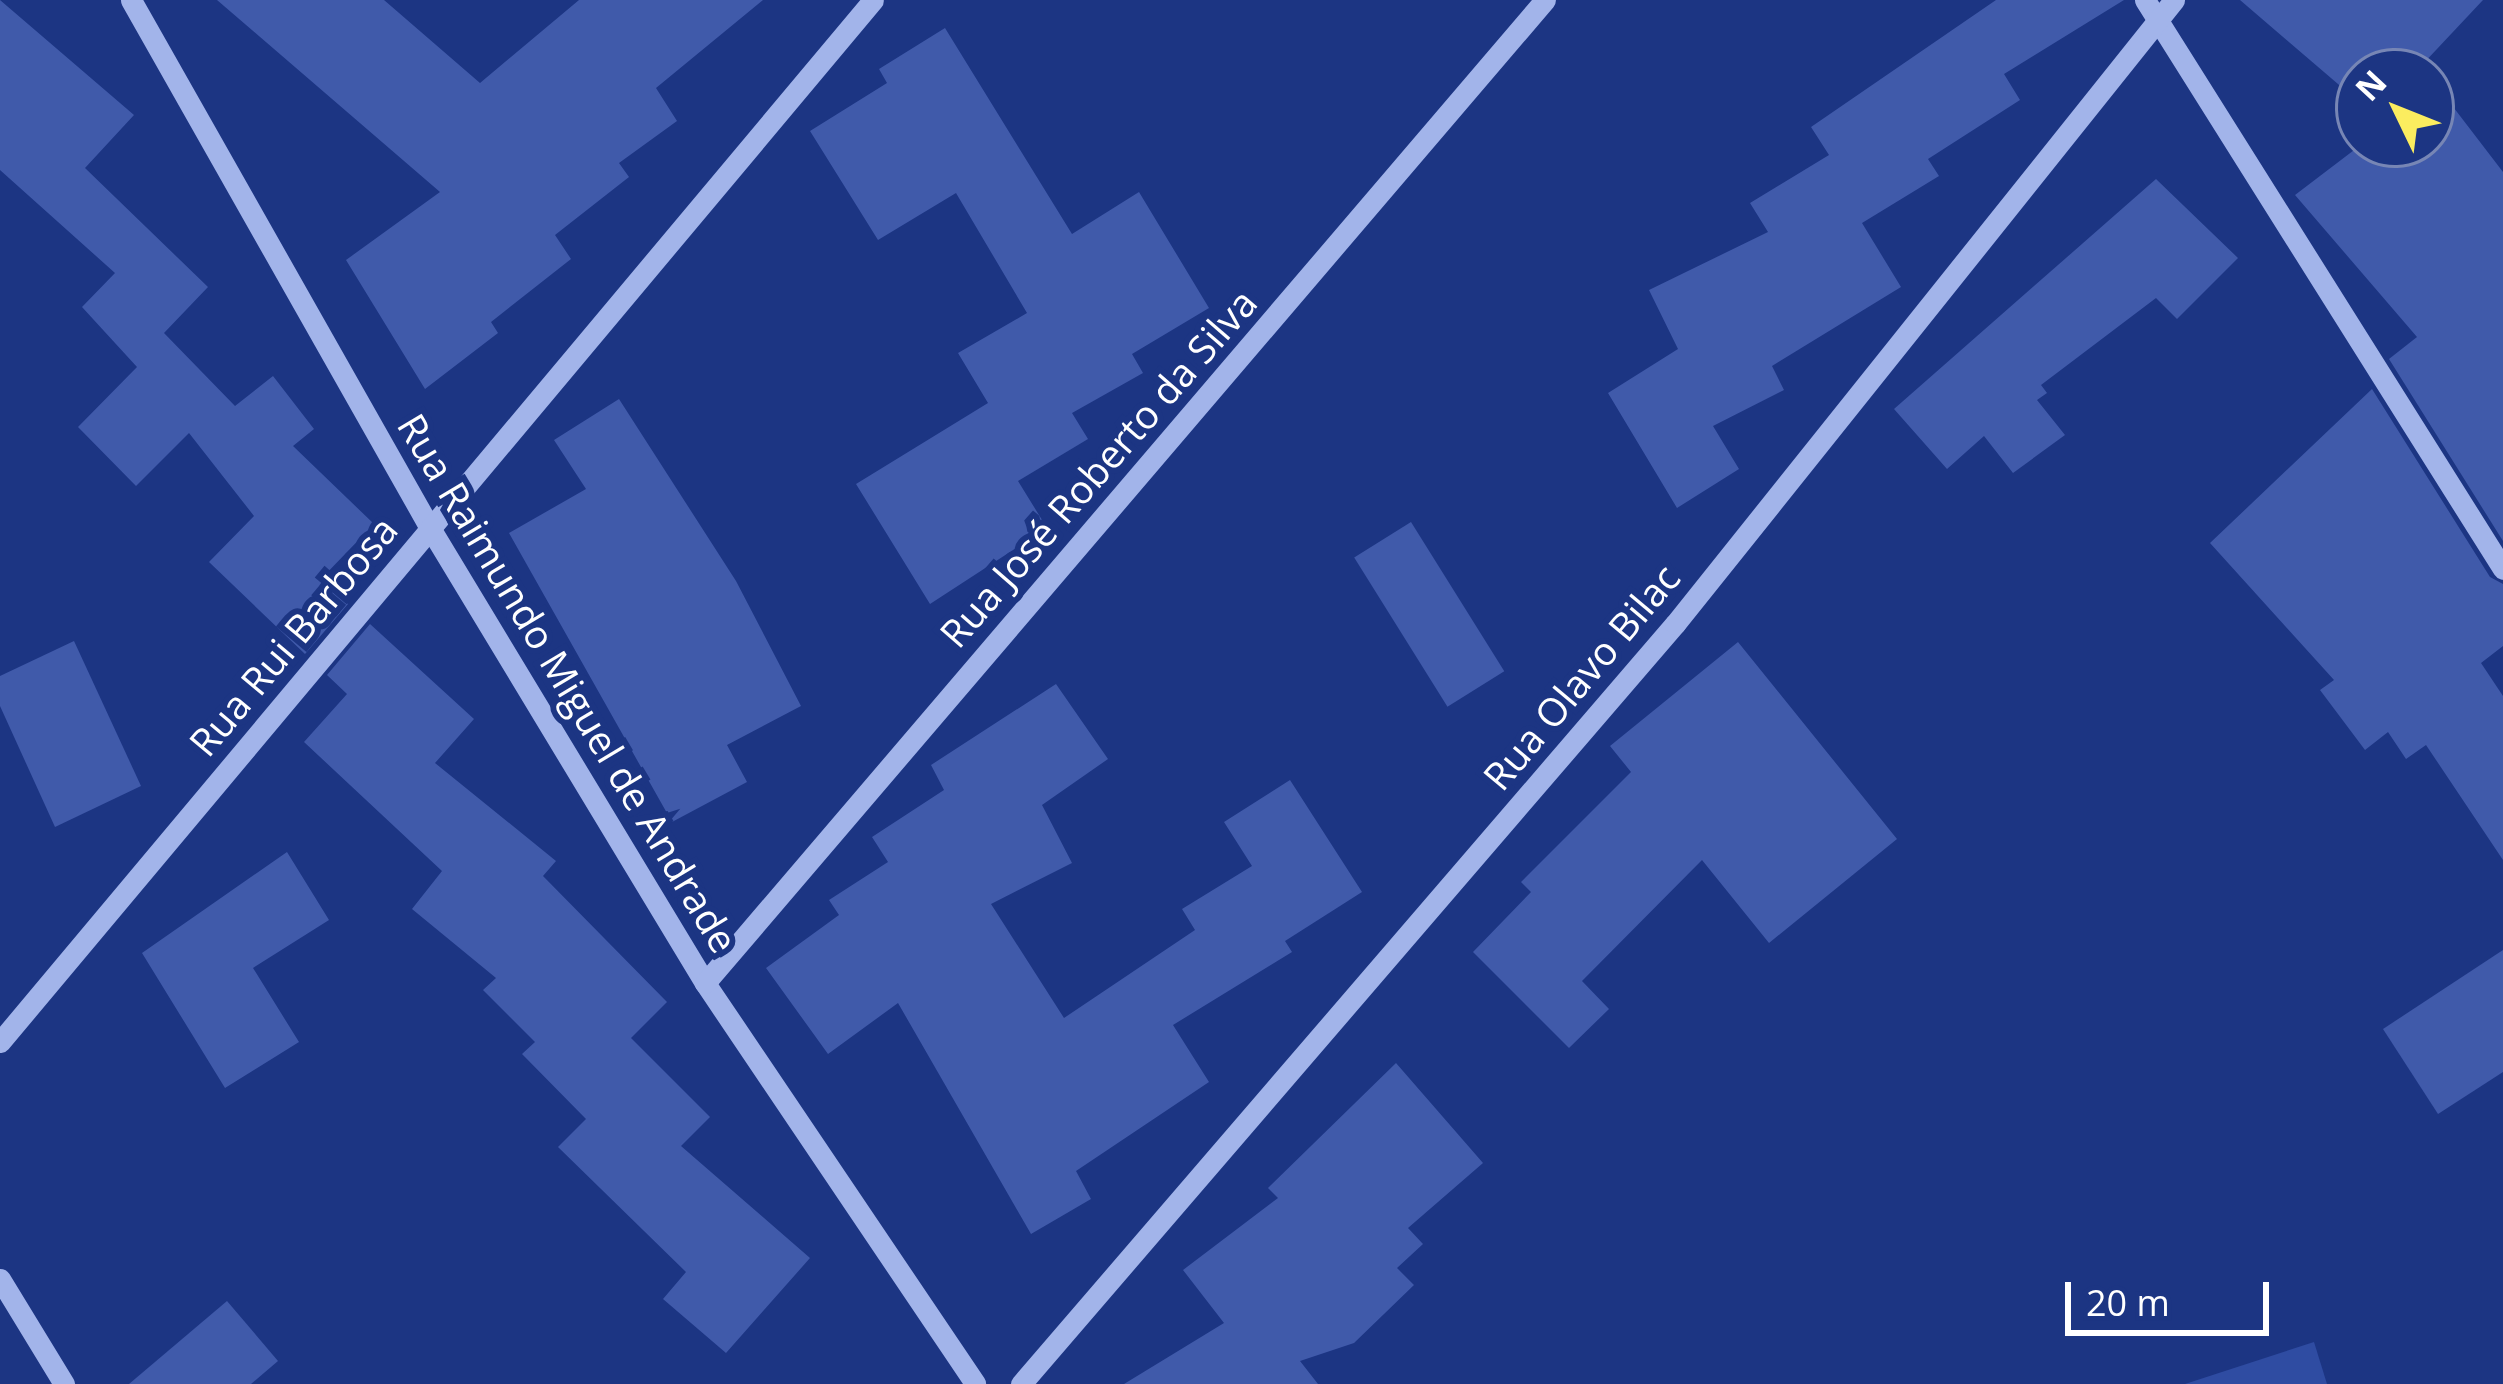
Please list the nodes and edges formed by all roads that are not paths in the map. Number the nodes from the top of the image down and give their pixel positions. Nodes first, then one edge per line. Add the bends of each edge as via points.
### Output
1 (131, 0) edge
2 (873, 0) edge
3 (1545, 0) edge
4 (2144, 0) edge
5 (2174, 0) edge
6 (2157, 21) junction
7 (430, 528) junction
8 (2503, 569) edge
9 (705, 983) junction
10 (0, 1042) edge
11 (0, 1280) edge
12 (64, 1384) edge
13 (974, 1384) edge
14 (1022, 1384) edge

1 - 7 street, Rua Raimundo Miguel de Andrade
2 - 7 street, Rua Rui Barbosa
3 - 9 street, Rua José Roberto da Silva
4 - 6 street
5 - 6 street, Rua Olavo Bilac
6 - 8 street
6 - 14 street, Rua Olavo Bilac via 1675,624
7 - 9 street, Rua Raimundo Miguel de Andrade
7 - 10 street, Rua Rui Barbosa
9 - 13 street, Rua Raimundo Miguel de Andrade
11 - 12 street

